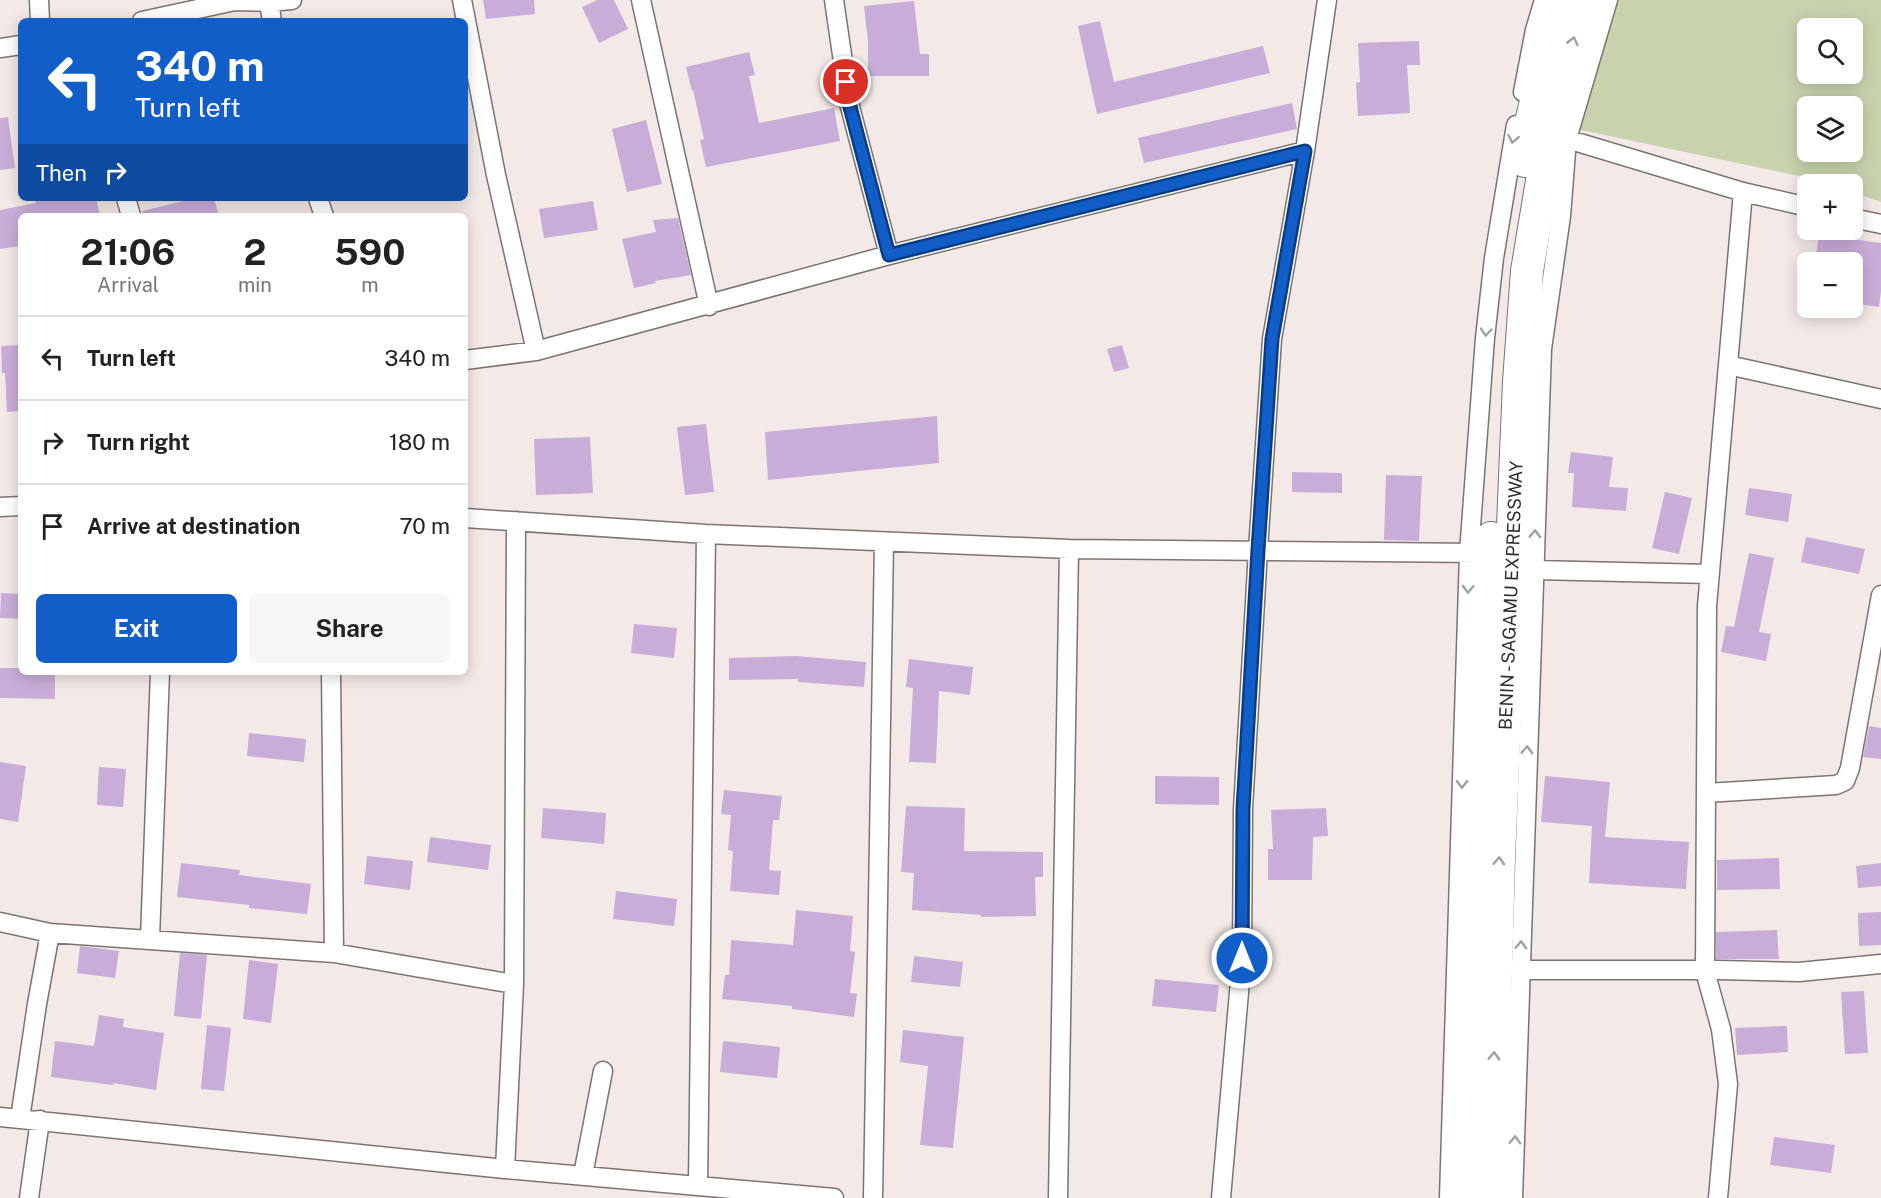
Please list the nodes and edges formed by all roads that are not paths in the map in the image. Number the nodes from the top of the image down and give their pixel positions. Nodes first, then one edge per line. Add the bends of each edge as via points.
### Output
1 (39, 0) edge
2 (235, 0) edge
3 (292, 0) edge
4 (462, 0) edge
5 (641, 0) edge
6 (834, 0) edge
7 (1327, 0) edge
8 (1544, 0) edge
9 (1558, 0) edge
10 (1583, 0) edge
11 (1608, 0) edge
12 (269, 2) junction
13 (40, 18) edge
14 (155, 18) edge
15 (272, 18) edge
16 (465, 18) edge
17 (468, 31) edge
18 (18, 45) edge
19 (0, 48) edge
20 (1567, 139) junction
21 (1305, 151) junction
22 (1743, 192) junction
23 (1797, 204) edge
24 (1863, 220) edge
25 (1881, 224) edge
26 (889, 255) junction
27 (708, 306) junction
28 (536, 351) junction
29 (468, 360) edge
30 (1728, 365) junction
31 (1509, 380) junction
32 (1881, 399) edge
33 (18, 506) edge
34 (0, 507) edge
35 (468, 518) edge
36 (516, 521) junction
37 (706, 534) junction
38 (885, 542) junction
39 (1069, 549) junction
40 (1258, 550) junction
41 (1480, 553) junction
42 (1534, 570) junction
43 (1710, 574) junction
44 (1881, 595) edge
45 (160, 675) edge
46 (332, 675) edge
47 (1706, 794) junction
48 (0, 922) edge
49 (50, 933) junction
50 (150, 939) junction
51 (334, 953) junction
52 (1881, 964) edge
53 (1520, 970) junction
54 (1705, 971) junction
55 (514, 984) junction
56 (603, 1071) dead end
57 (0, 1117) edge
58 (20, 1119) junction
59 (40, 1120) junction
60 (505, 1168) junction
61 (583, 1175) junction
62 (698, 1186) junction
63 (29, 1198) edge
64 (834, 1198) edge
65 (873, 1198) edge
66 (1058, 1198) edge
67 (1221, 1198) edge
68 (1449, 1198) edge
69 (1466, 1198) edge
70 (1490, 1198) edge
71 (1513, 1198) edge
72 (1718, 1198) edge

1 - 13 street
2 - 12 street
2 - 14 street
3 - 12 street
4 - 16 street
5 - 27 street
6 - 26 street via 849,103
7 - 21 street
8 -> 41 street via 1509,160 1494,258 1485,339
9 - 31 highway via 1514,230 1501,340
31 -> 10 highway, BENIN - SAGAMU EXPRESSWAY via 1545,163
11 - 20 street
12 - 15 street
17 - 28 street
18 - 19 street
20 - 22 street
42 -> 20 street via 1542,349 1561,216
21 - 26 street
21 - 40 street via 1272,339
22 - 23 street
22 - 30 street
24 - 25 street
26 - 27 street
27 - 28 street
28 - 29 street
30 - 32 street
30 - 43 street
31 - 41 highway
70 -> 31 highway, BENIN - SAGAMU EXPRESSWAY
33 - 34 street
35 - 36 street
36 - 37 street
36 - 55 street
37 - 38 street
37 - 62 street
38 - 39 street
38 - 65 street
39 - 40 street
39 - 66 street
40 - 41 street
40 - 67 street via 1243,809 1242,958
41 -> 68 street
41 - 69 highway via 1482,699
42 - 43 street
53 -> 42 street
43 - 47 street
44 - 47 street via 1845,781 1836,785
45 - 50 street
46 - 51 street
47 - 54 street
48 - 49 street
49 - 50 street
49 - 58 street
50 - 51 street
51 - 55 street
52 - 54 street via 1799,972
53 - 54 street
71 -> 53 street
54 - 72 street via 1721,1029 1728,1084
55 - 60 street
56 - 61 street
57 - 58 street
58 - 59 street
59 - 60 street
59 - 63 street
60 - 61 street
61 - 62 street
62 - 64 street

